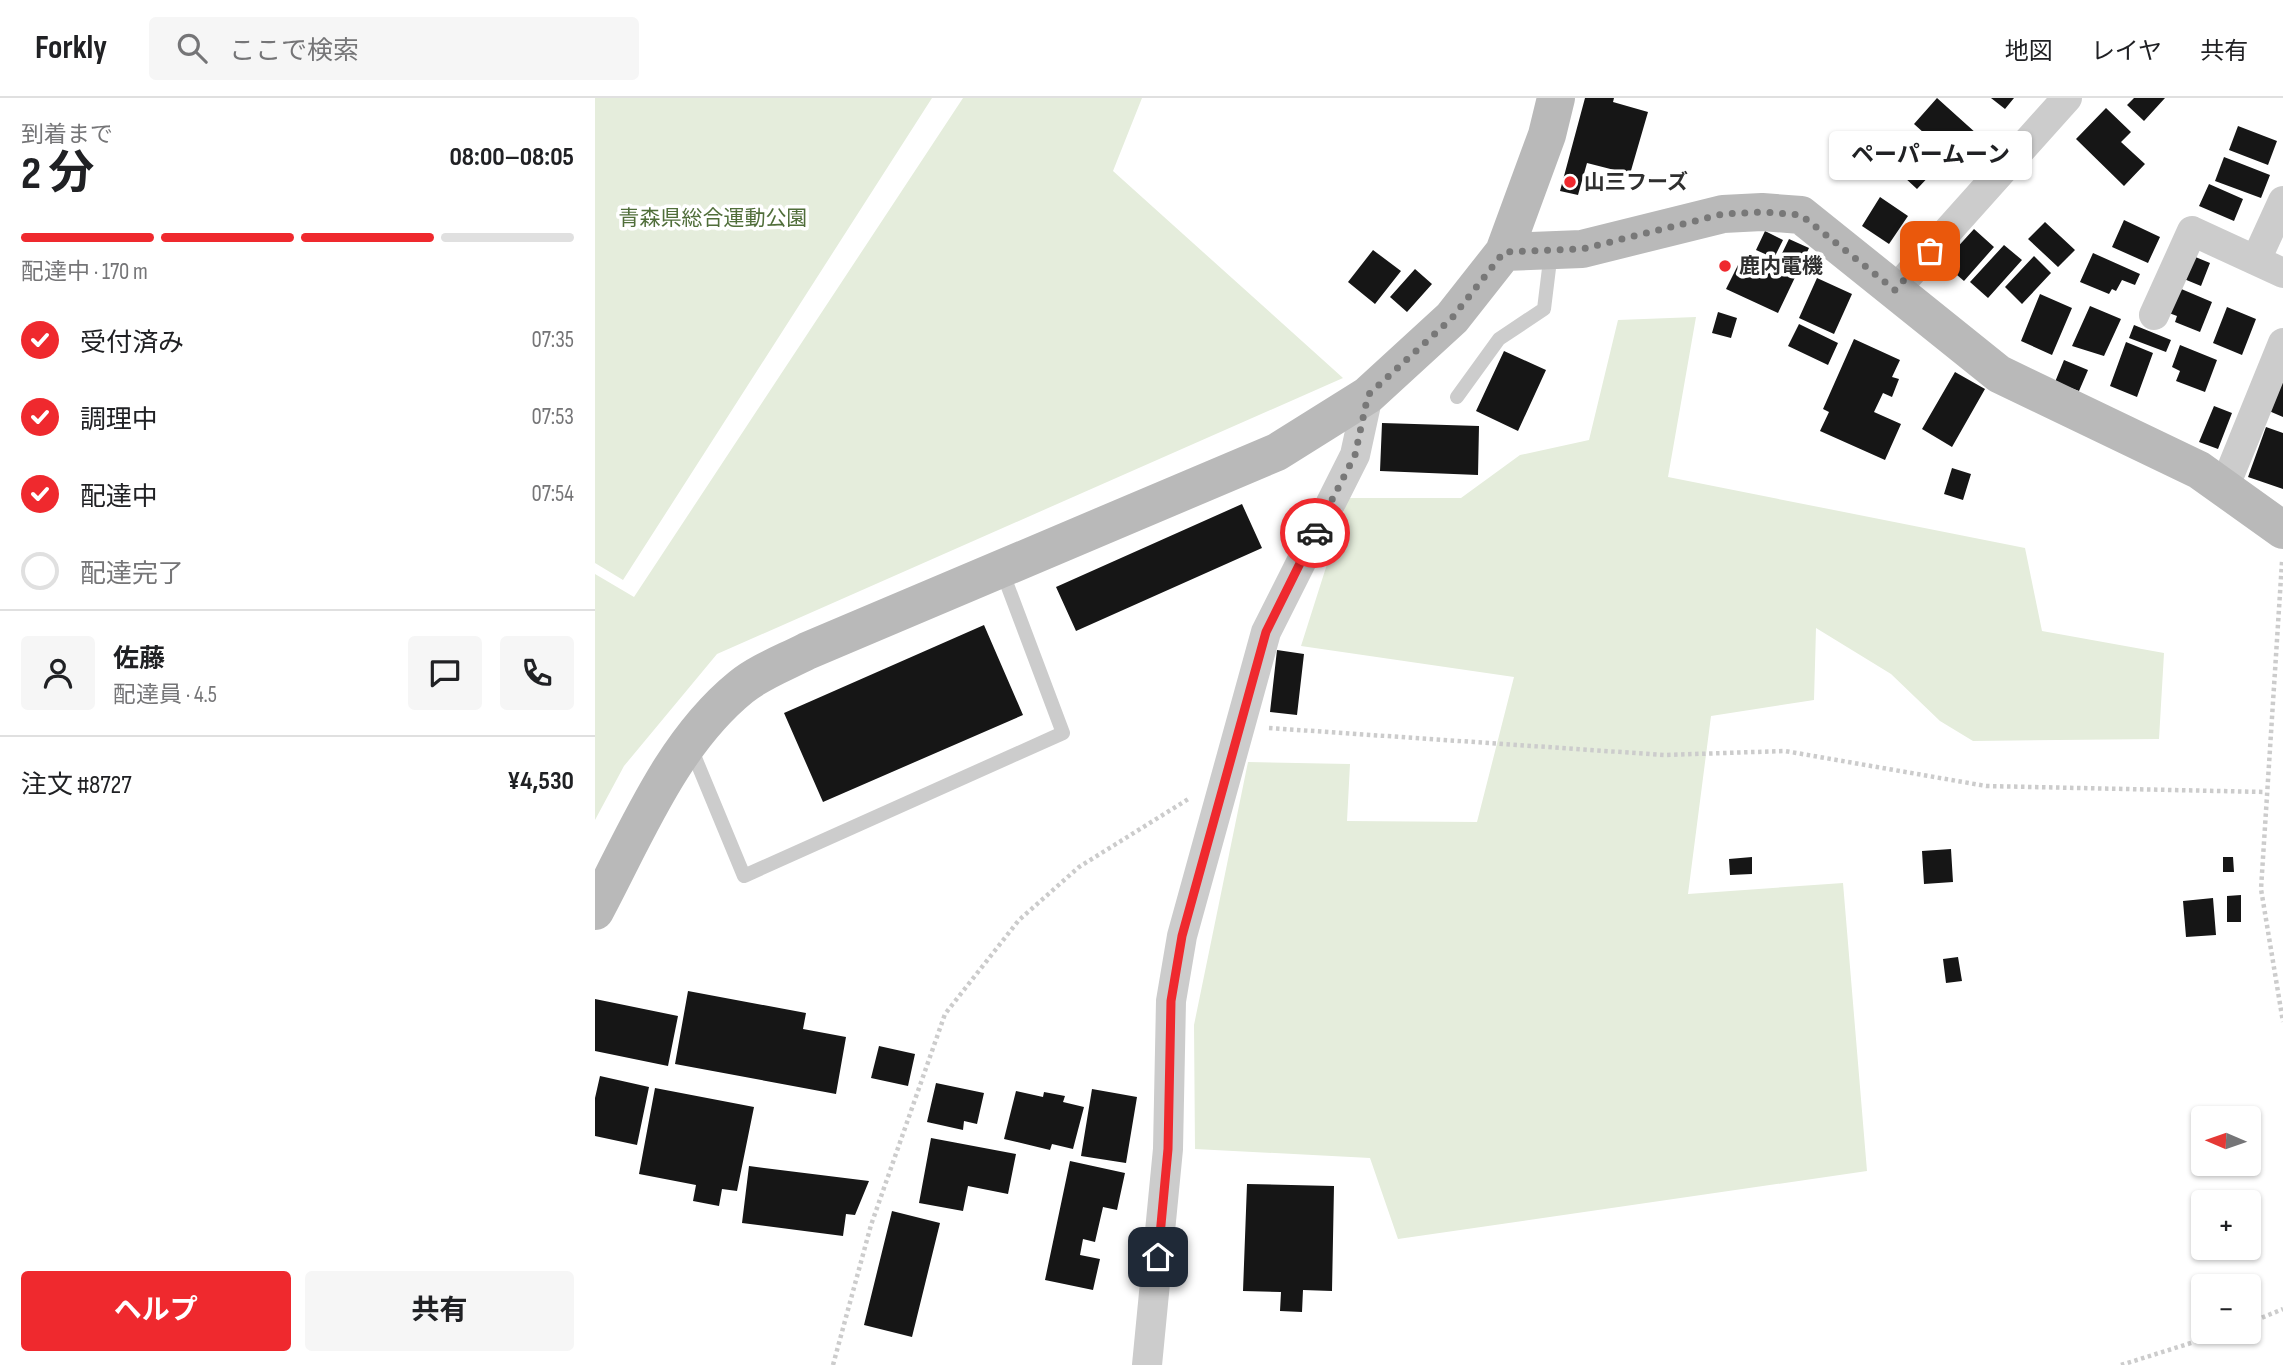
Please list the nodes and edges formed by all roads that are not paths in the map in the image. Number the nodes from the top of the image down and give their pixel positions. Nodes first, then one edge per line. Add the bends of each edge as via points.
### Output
1 (1556, 98) edge
2 (2067, 98) edge
3 (2283, 201) edge
4 (1551, 250) junction
5 (1504, 252) junction
6 (2256, 260) junction
7 (2283, 273) edge
8 (1895, 290) junction
9 (2154, 315) dead end
10 (2283, 343) edge
11 (1368, 395) junction
12 (1457, 397) dead end
13 (2224, 488) junction
14 (2283, 530) edge
15 (1001, 569) junction
16 (689, 744) junction
17 (595, 911) edge
18 (1147, 1365) edge

1 - 5 street
2 - 8 street
3 - 6 street
4 - 5 street
4 - 8 street via 1582,249 1723,214 1801,215
4 - 12 lane via 1544,309 1499,339
5 - 11 street via 1452,318
6 - 7 street
6 - 9 street via 2193,231
8 - 13 street via 1999,374 2199,470
10 - 13 street
11 - 15 street via 1276,452
11 - 18 street via 1355,455 1266,632 1182,936 1171,1001 1168,1149
13 - 14 street
15 - 16 street via 807,651 743,685 706,718
15 - 16 lane via 1063,733 744,876
16 - 17 street

